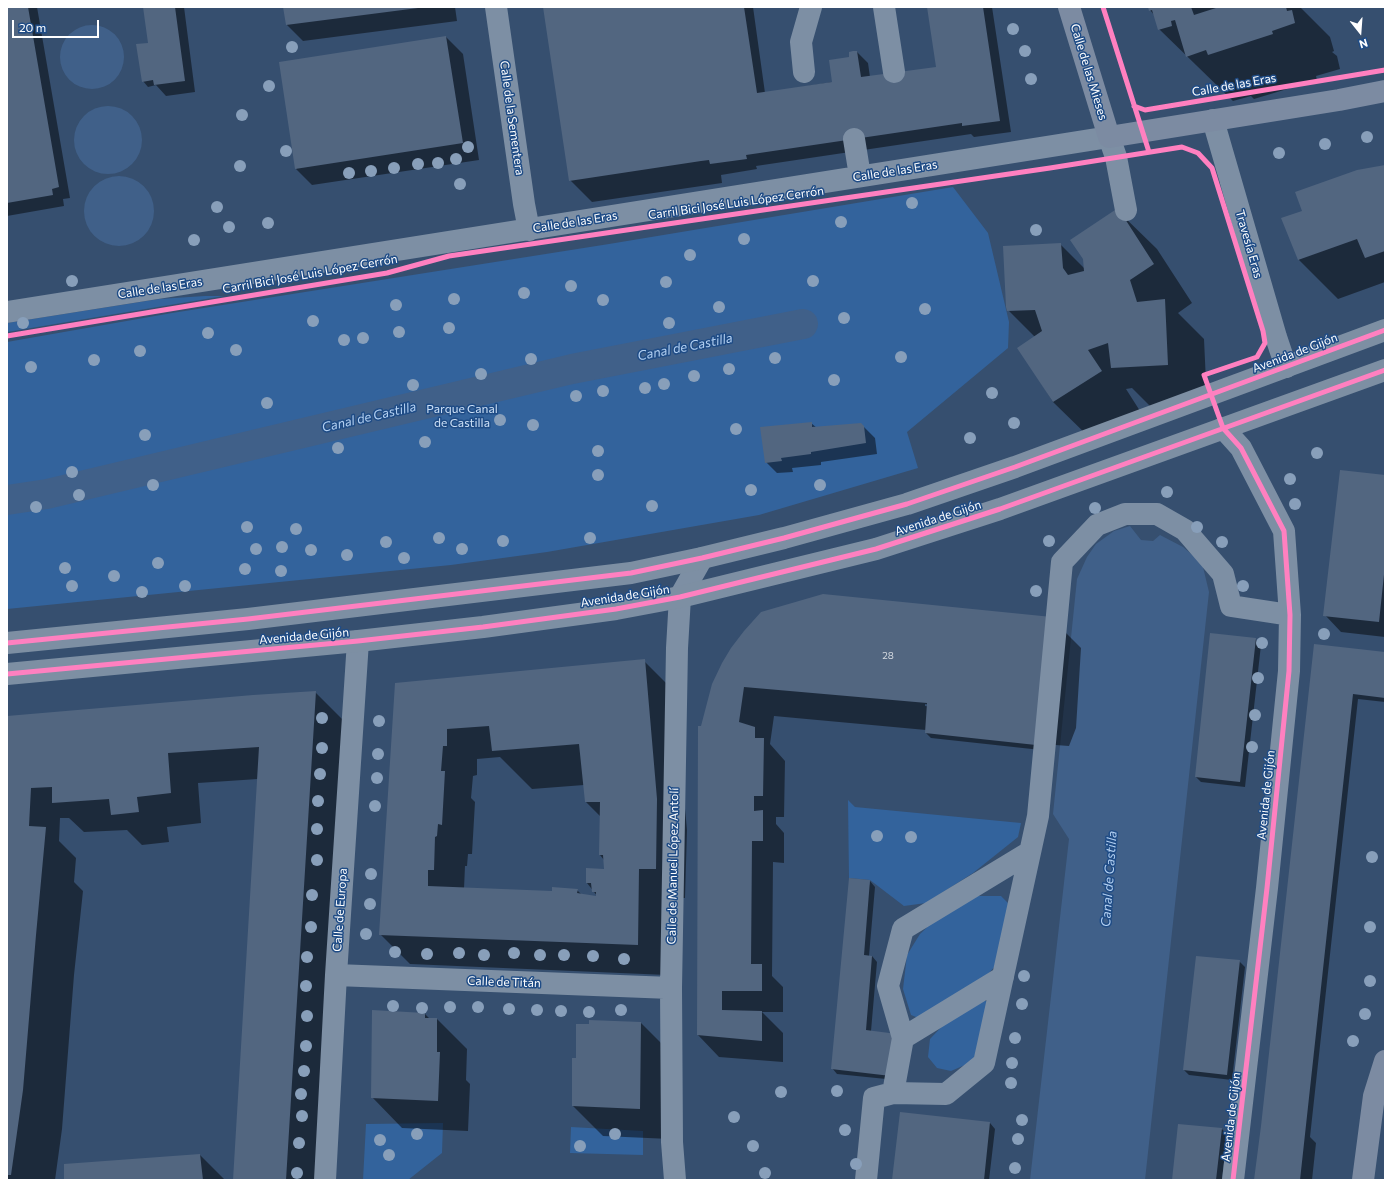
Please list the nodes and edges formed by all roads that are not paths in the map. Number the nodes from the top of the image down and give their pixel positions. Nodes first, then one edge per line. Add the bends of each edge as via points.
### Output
1 (496, 7) edge
2 (811, 7) edge
3 (884, 7) edge
4 (1069, 7) edge
5 (804, 72) dead end
6 (894, 72) dead end
7 (1385, 91) edge
8 (1213, 120) junction
9 (1109, 137) junction
10 (854, 139) dead end
11 (860, 176) junction
12 (1126, 210) dead end
13 (529, 230) junction
14 (7, 312) edge
15 (1385, 330) edge
16 (1286, 367) junction
17 (1385, 370) edge
18 (1223, 428) junction
19 (702, 558) junction
20 (680, 597) junction
21 (1290, 615) junction
22 (358, 641) junction
23 (7, 643) edge
24 (7, 674) edge
25 (1030, 852) junction
26 (336, 975) junction
27 (1003, 977) junction
28 (671, 988) junction
29 (904, 1038) junction
30 (1385, 1061) edge
31 (893, 1092) junction
32 (325, 1180) edge
33 (674, 1180) edge
34 (866, 1180) edge
35 (1233, 1180) edge
36 (1363, 1180) edge

1 - 13 street, Calle de la Sementera
2 - 5 street via 801,42
3 - 6 street
4 - 9 main road, Calle de las Mieses
7 - 8 main road, Calle de las Eras
8 - 9 main road, Calle de las Eras
8 - 16 street, Travesía Eras
9 - 11 street, Calle de las Eras
9 - 12 street via 1116,157
10 - 11 street
11 - 13 street, Calle de las Eras
13 - 14 street, Calle de las Eras
15 - 16 highway, Avenida de Gijón
16 - 19 highway, Avenida de Gijón via 907,504
17 - 18 highway, Avenida de Gijón
18 - 20 highway, Avenida de Gijón via 1000,508 876,549
18 - 21 street, Avenida de Gijón via 1241,448 1284,531
19 - 20 street, Calle de Manuel López Antolí
19 - 23 highway, Avenida de Gijón via 631,573 592,578 248,619
20 - 22 highway, Avenida de Gijón via 616,609
20 - 28 street, Calle de Manuel López Antolí
21 - 25 street via 1231,606 1223,574 1185,530 1157,514 1125,514 1097,525 1062,562 1038,816
21 - 35 street, Avenida de Gijón via 1289,671
22 - 24 highway, Avenida de Gijón
22 - 26 street, Calle de Europa
25 - 27 street
25 - 29 street via 903,929 888,986
26 - 28 street, Calle de Titán
26 - 32 street, Calle de Europa
27 - 29 street
27 - 31 street via 984,1063 946,1094
28 - 33 street, Calle de Manuel López Antolí
29 - 31 street
30 - 36 main road via 1374,1096
31 - 34 street via 874,1098

